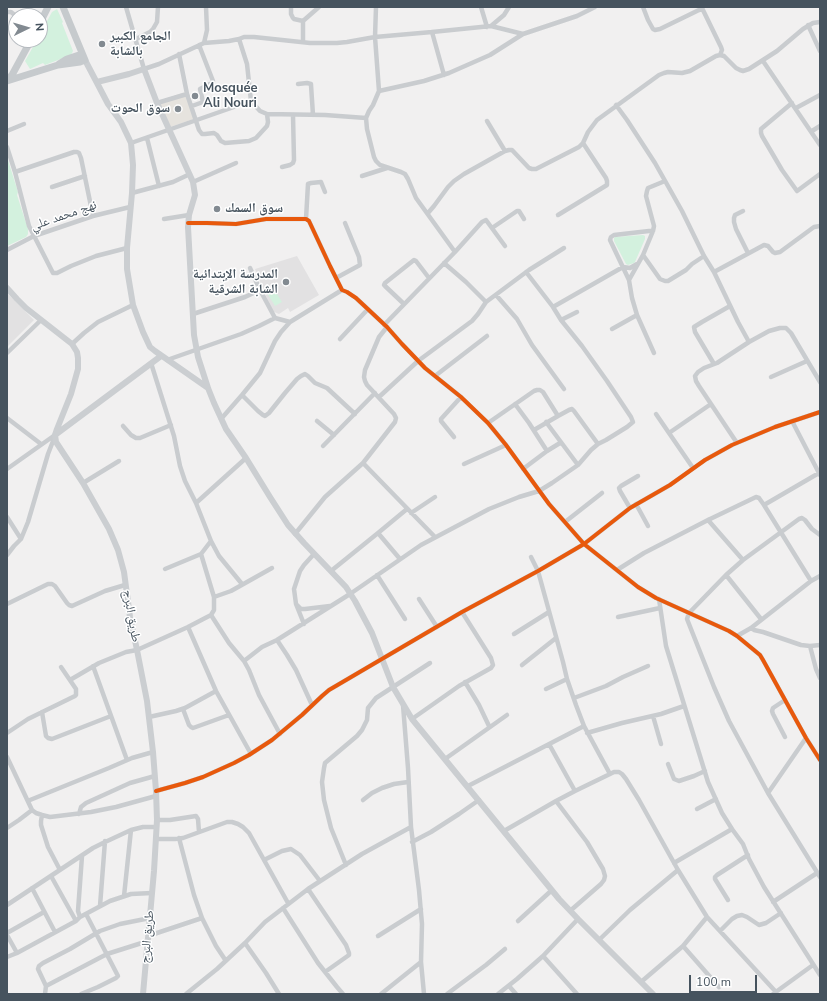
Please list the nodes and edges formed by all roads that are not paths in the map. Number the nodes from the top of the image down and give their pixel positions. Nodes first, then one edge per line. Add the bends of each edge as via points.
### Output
1 (63, 7) edge
2 (126, 7) edge
3 (158, 7) edge
4 (206, 7) edge
5 (291, 7) edge
6 (318, 7) edge
7 (376, 7) edge
8 (481, 7) edge
9 (509, 7) edge
10 (595, 7) edge
11 (643, 7) edge
12 (701, 8) edge
13 (303, 21) junction
14 (820, 22) edge
15 (808, 25) junction
16 (489, 26) junction
17 (432, 32) junction
18 (523, 34) junction
19 (375, 37) junction
20 (136, 39) junction
21 (239, 39) junction
22 (303, 42) junction
23 (204, 43) junction
24 (198, 45) junction
25 (27, 48) edge
26 (820, 51) edge
27 (179, 54) junction
28 (720, 55) junction
29 (83, 57) junction
30 (22, 58) junction
31 (763, 61) junction
32 (144, 69) junction
33 (444, 75) junction
34 (27, 76) junction
35 (7, 81) edge
36 (97, 82) junction
37 (298, 84) dead end
38 (379, 91) junction
39 (187, 94) junction
40 (820, 95) edge
41 (251, 101) junction
42 (157, 103) junction
43 (792, 103) junction
44 (616, 105) junction
45 (192, 106) junction
46 (796, 108) junction
47 (267, 114) junction
48 (293, 115) junction
49 (313, 115) junction
50 (366, 118) junction
51 (196, 120) junction
52 (487, 121) dead end
53 (24, 124) dead end
54 (820, 126) edge
55 (169, 129) junction
56 (7, 131) edge
57 (812, 131) junction
58 (148, 138) junction
59 (131, 143) junction
60 (583, 143) junction
61 (820, 145) edge
62 (7, 147) edge
63 (505, 151) junction
64 (236, 163) dead end
65 (282, 167) dead end
66 (387, 168) junction
67 (15, 172) junction
68 (190, 174) junction
69 (820, 174) edge
70 (85, 176) junction
71 (362, 176) dead end
72 (665, 181) junction
73 (193, 182) junction
74 (159, 186) junction
75 (52, 187) dead end
76 (325, 192) dead end
77 (132, 193) junction
78 (130, 207) junction
79 (743, 211) dead end
80 (428, 213) junction
81 (189, 215) junction
82 (558, 215) dead end
83 (93, 216) junction
84 (164, 219) dead end
85 (306, 219) junction
86 (524, 219) dead end
87 (345, 223) dead end
88 (188, 224) junction
89 (820, 226) edge
90 (492, 228) junction
91 (653, 231) junction
92 (34, 236) junction
93 (505, 246) dead end
94 (127, 248) junction
95 (564, 248) dead end
96 (7, 250) edge
97 (455, 252) junction
98 (748, 253) junction
99 (643, 255) junction
100 (704, 256) junction
101 (444, 263) junction
102 (638, 264) junction
103 (623, 267) junction
104 (250, 268) dead end
105 (526, 272) junction
106 (714, 272) junction
107 (336, 278) junction
108 (430, 278) junction
109 (629, 280) junction
110 (7, 288) edge
111 (260, 290) junction
112 (342, 290) junction
113 (496, 295) junction
114 (486, 302) junction
115 (133, 304) junction
116 (404, 304) junction
117 (730, 306) junction
118 (553, 308) junction
119 (368, 309) junction
120 (577, 312) dead end
121 (193, 314) junction
122 (637, 315) junction
123 (275, 318) junction
124 (41, 320) junction
125 (561, 320) junction
126 (290, 322) junction
127 (386, 326) junction
128 (612, 329) dead end
129 (487, 336) dead end
130 (340, 339) dead end
131 (749, 342) junction
132 (72, 344) junction
133 (197, 350) junction
134 (7, 353) edge
135 (654, 353) dead end
136 (161, 356) junction
137 (167, 360) junction
138 (418, 361) junction
139 (807, 361) junction
140 (151, 363) junction
141 (714, 364) junction
142 (435, 376) junction
143 (771, 377) dead end
144 (820, 382) edge
145 (208, 388) junction
146 (564, 389) dead end
147 (377, 395) junction
148 (242, 396) junction
149 (461, 397) junction
150 (514, 404) junction
151 (711, 404) junction
152 (820, 412) edge
153 (355, 414) junction
154 (656, 414) dead end
155 (558, 416) junction
156 (7, 418) edge
157 (221, 419) junction
158 (317, 421) dead end
159 (792, 421) junction
160 (546, 422) junction
161 (488, 423) junction
162 (170, 425) junction
163 (123, 426) dead end
164 (534, 430) junction
165 (669, 433) junction
166 (55, 435) junction
167 (334, 435) junction
168 (454, 437) dead end
169 (560, 442) junction
170 (737, 443) junction
171 (41, 444) junction
172 (598, 444) junction
173 (323, 446) dead end
174 (506, 446) junction
175 (547, 451) junction
176 (246, 458) junction
177 (119, 461) dead end
178 (363, 463) junction
179 (464, 464) dead end
180 (578, 465) junction
181 (693, 468) junction
182 (7, 469) edge
183 (522, 469) junction
184 (819, 474) edge
185 (638, 476) dead end
186 (83, 483) junction
187 (539, 491) junction
188 (602, 493) dead end
189 (435, 497) dead end
190 (196, 503) junction
191 (636, 504) junction
192 (764, 505) junction
193 (407, 508) junction
194 (630, 508) junction
195 (411, 513) junction
196 (7, 517) edge
197 (708, 520) junction
198 (565, 522) junction
199 (648, 526) dead end
200 (781, 532) junction
201 (378, 533) junction
202 (295, 534) junction
203 (820, 535) edge
204 (435, 537) junction
205 (21, 539) junction
206 (211, 541) junction
207 (584, 544) junction
208 (201, 554) junction
209 (314, 554) junction
210 (7, 555) edge
211 (531, 557) dead end
212 (400, 560) junction
213 (743, 560) junction
214 (272, 568) dead end
215 (165, 569) dead end
216 (617, 570) junction
217 (331, 571) junction
218 (538, 572) junction
219 (377, 575) junction
220 (726, 575) junction
221 (820, 576) edge
222 (811, 581) junction
223 (242, 584) junction
224 (125, 585) junction
225 (350, 594) junction
226 (214, 597) junction
227 (419, 599) dead end
228 (659, 599) junction
229 (7, 604) edge
230 (296, 604) junction
231 (332, 606) junction
232 (660, 608) junction
233 (462, 612) junction
234 (549, 612) junction
235 (689, 613) junction
236 (211, 615) junction
237 (618, 617) dead end
238 (405, 619) dead end
239 (762, 619) junction
240 (304, 624) junction
241 (188, 627) junction
242 (437, 627) junction
243 (751, 628) junction
244 (514, 634) dead end
245 (737, 636) junction
246 (556, 638) junction
247 (277, 640) junction
248 (820, 645) edge
249 (810, 646) junction
250 (137, 650) junction
251 (382, 659) junction
252 (244, 661) junction
253 (430, 663) dead end
254 (522, 665) dead end
255 (93, 666) junction
256 (648, 666) dead end
257 (62, 667) dead end
258 (820, 678) edge
259 (567, 679) junction
260 (70, 680) junction
261 (465, 682) junction
262 (393, 687) junction
263 (546, 689) dead end
264 (216, 691) junction
265 (574, 698) junction
266 (785, 700) junction
267 (403, 704) junction
268 (312, 705) junction
269 (684, 706) junction
270 (183, 709) junction
271 (42, 712) junction
272 (229, 714) junction
273 (507, 715) dead end
274 (111, 716) junction
275 (653, 716) junction
276 (149, 717) junction
277 (412, 719) junction
278 (489, 726) junction
279 (584, 726) junction
280 (7, 733) edge
281 (588, 733) junction
282 (280, 734) junction
283 (785, 736) dead end
284 (806, 738) junction
285 (549, 744) junction
286 (661, 744) dead end
287 (153, 752) junction
288 (251, 754) junction
289 (7, 757) edge
290 (445, 759) junction
291 (127, 760) junction
292 (820, 760) edge
293 (668, 764) dead end
294 (705, 771) junction
295 (610, 774) junction
296 (155, 776) junction
297 (408, 782) junction
298 (468, 786) junction
299 (575, 791) junction
300 (156, 793) junction
301 (768, 793) junction
302 (716, 799) junction
303 (363, 800) dead end
304 (479, 800) junction
305 (28, 801) junction
306 (556, 801) junction
307 (697, 809) dead end
308 (32, 810) junction
309 (79, 814) junction
310 (42, 815) junction
311 (157, 824) junction
312 (411, 827) junction
313 (7, 828) edge
314 (732, 829) junction
315 (131, 830) junction
316 (504, 831) junction
317 (199, 832) junction
318 (179, 838) junction
319 (156, 839) junction
320 (105, 842) junction
321 (412, 842) junction
322 (748, 855) junction
323 (82, 856) junction
324 (264, 860) junction
325 (674, 863) junction
326 (346, 864) junction
327 (60, 870) junction
328 (678, 870) junction
329 (818, 875) edge
330 (51, 876) junction
331 (320, 880) junction
332 (32, 888) junction
333 (308, 889) junction
334 (552, 890) junction
335 (152, 894) junction
336 (124, 896) junction
337 (728, 900) dead end
338 (774, 902) junction
339 (288, 903) junction
340 (7, 905) edge
341 (100, 906) junction
342 (283, 908) junction
343 (421, 909) junction
344 (570, 910) junction
345 (44, 912) junction
346 (780, 913) junction
347 (86, 914) junction
348 (80, 917) junction
349 (707, 917) junction
350 (150, 918) junction
351 (202, 918) junction
352 (578, 919) junction
353 (76, 921) junction
354 (518, 922) dead end
355 (149, 928) junction
356 (720, 931) junction
357 (55, 932) junction
358 (96, 933) junction
359 (158, 933) junction
360 (7, 934) edge
361 (378, 936) dead end
362 (148, 938) junction
363 (599, 940) junction
364 (245, 943) junction
365 (683, 946) junction
366 (505, 949) dead end
367 (17, 953) junction
368 (107, 954) junction
369 (542, 956) junction
370 (7, 957) edge
371 (226, 961) junction
372 (421, 962) junction
373 (813, 965) junction
374 (325, 972) junction
375 (820, 975) edge
376 (641, 982) junction
377 (46, 986) junction
378 (509, 986) junction
379 (719, 987) dead end
380 (775, 993) edge
381 (46, 994) edge
382 (81, 994) edge
383 (143, 994) edge
384 (186, 994) edge
385 (279, 994) edge
386 (343, 994) edge
387 (381, 994) edge
388 (424, 994) edge
389 (447, 994) edge
390 (498, 994) edge
391 (516, 994) edge
392 (577, 994) edge
393 (653, 994) edge

1 - 29 main road
2 - 20 street
3 - 20 street via 157,22 153,29
4 - 23 street via 207,30
5 - 13 street via 293,18
6 - 13 street
7 - 19 street
8 - 16 street
9 - 16 street via 504,15
10 - 18 street via 577,16
11 - 12 street via 655,30
12 - 28 street via 721,47
13 - 22 street
14 - 15 street
15 - 26 street
15 - 31 street
16 - 17 street
16 - 18 street
17 - 19 street
17 - 33 street
18 - 33 street via 490,55
19 - 22 street via 347,42
19 - 38 street
20 - 32 street
21 - 22 street via 250,36
21 - 23 street
21 - 41 street via 247,64
23 - 24 street
24 - 27 street
24 - 45 street via 213,82 200,89 203,102
25 - 30 main road
27 - 32 street
27 - 39 street
28 - 31 street via 743,71
28 - 44 street via 690,71 664,73
29 - 34 main road via 67,59 58,66
29 - 36 street
30 - 34 main road
30 - 35 main road
31 - 43 street
32 - 36 street
32 - 42 street
33 - 38 street
34 - 35 main road
36 - 59 street
37 - 49 street via 312,85
38 - 50 street
39 - 42 street
39 - 45 street
40 - 46 street
41 - 47 street via 260,111
41 - 51 street
42 - 55 street
43 - 46 street
43 - 69 street via 761,129 762,136 797,191
44 - 60 street via 596,120
44 - 72 street
45 - 51 street
46 - 57 street
47 - 48 street
47 - 51 street via 267,126 256,138 246,142 225,143 214,133 202,134
48 - 49 street
48 - 65 street via 294,160 290,165
49 - 50 street
50 - 66 street via 374,157 380,165
51 - 55 street
52 - 63 street
53 - 56 street
54 - 57 street
55 - 58 street
55 - 68 street
57 - 61 street
58 - 59 street
58 - 74 street
59 - 77 street
60 - 63 street via 580,147 532,170 512,150
60 - 82 street via 606,178 607,185
62 - 67 street
63 - 80 street via 454,181
64 - 73 street
66 - 71 street
66 - 80 street via 405,174 416,198
67 - 70 street via 77,152
67 - 92 street
68 - 73 street
68 - 74 street
70 - 75 street
70 - 83 street
72 - 91 street via 648,188 647,191
72 - 100 street
73 - 81 street via 195,195
74 - 77 street
76 - 85 street via 321,182 308,184
77 - 78 street
78 - 83 street, نهج محمد علي
78 - 94 street
79 - 98 street via 735,215 734,222
80 - 97 street
81 - 84 street
81 - 88 street
83 - 92 street, نهج محمد علي
85 - 88 street via 263,219 236,224
85 - 107 street via 311,224
86 - 90 street via 517,211
87 - 107 street via 360,264
88 - 121 street
89 - 98 street via 780,252 773,252 766,245
90 - 93 street
90 - 97 street via 486,220 484,221
91 - 99 street
91 - 103 street via 616,234 611,237 610,242
92 - 94 street via 54,274 96,256
92 - 96 street, نهج محمد علي
94 - 115 street via 128,279
95 - 105 street
97 - 101 street
98 - 106 street
99 - 100 street via 660,279 666,281
99 - 102 street
100 - 106 street
101 - 108 street
101 - 114 street
102 - 103 street via 630,268
102 - 109 street
103 - 109 street
103 - 118 street
104 - 111 street
105 - 113 street
105 - 118 street
106 - 117 street
107 - 112 street
108 - 116 street
108 - 116 street via 414,260 385,283 384,285
109 - 122 street
110 - 124 street
111 - 121 street
111 - 123 street
112 - 119 street via 351,294
112 - 126 street
113 - 114 street
113 - 146 street via 517,319 532,345
114 - 138 street via 472,321
115 - 132 street via 98,322
115 - 136 street via 146,341
116 - 127 street
117 - 131 street
117 - 141 street via 694,327
118 - 125 street
119 - 127 street
119 - 130 street
120 - 125 street
121 - 133 street
122 - 128 street
122 - 135 street
123 - 126 street
123 - 133 street
124 - 132 street
124 - 134 street
125 - 172 street via 633,420 627,427
126 - 148 street via 281,332 260,373
127 - 138 street
127 - 147 street via 365,370 365,381
129 - 142 street
131 - 139 street via 770,330 786,328
131 - 141 street
132 - 166 street via 77,352 78,369
133 - 137 street
133 - 145 street
136 - 137 street
136 - 140 street
137 - 145 street
138 - 142 street
138 - 147 street
139 - 143 street
139 - 144 street
140 - 162 street
140 - 166 street
141 - 151 street via 704,368 696,376 696,381
142 - 149 street
145 - 157 street
147 - 153 street
147 - 178 street via 396,418
148 - 153 street via 265,416 297,379 305,374 315,383 327,388
148 - 157 street
149 - 161 street
149 - 168 street via 441,419
150 - 155 street via 540,390
150 - 161 street
150 - 164 street
151 - 165 street
151 - 170 street
152 - 159 street
153 - 167 street
154 - 165 street
155 - 160 street
155 - 172 street via 572,409
156 - 171 street
157 - 176 street
158 - 167 street
159 - 170 street
159 - 184 street
160 - 164 street
160 - 169 street
161 - 174 street
162 - 163 street via 140,438 131,435
162 - 190 street via 182,472
164 - 175 street
165 - 181 street
166 - 171 street
166 - 186 street, طريق البرج via 58,446
166 - 205 street
167 - 173 street
169 - 175 street
169 - 180 street
170 - 181 street
171 - 182 street
172 - 180 street
174 - 179 street
174 - 183 street
175 - 183 street
176 - 190 street
176 - 202 street
177 - 186 street
178 - 193 street
178 - 202 street via 325,497
180 - 187 street
181 - 191 street via 670,485
183 - 187 street
184 - 192 street
185 - 194 street via 620,488
186 - 224 street, طريق البرج via 115,542
187 - 198 street
187 - 204 street via 489,509
188 - 198 street
189 - 195 street
190 - 206 street
191 - 194 street
191 - 199 street
192 - 197 street via 756,497
192 - 200 street
193 - 195 street
193 - 201 street
194 - 207 street
195 - 204 street
196 - 205 street
197 - 213 street
197 - 216 street
198 - 207 street
200 - 203 street via 802,518
200 - 213 street
200 - 222 street
201 - 212 street
201 - 217 street
202 - 209 street
204 - 212 street
205 - 210 street
206 - 208 street
206 - 223 street
207 - 216 street
207 - 218 street
208 - 215 street
208 - 226 street
209 - 217 street
209 - 230 street via 300,571 294,589
211 - 218 street
212 - 219 street
213 - 220 street
214 - 223 street
216 - 228 street via 638,587
217 - 225 street
218 - 233 street
218 - 234 street
219 - 225 street
219 - 238 street
220 - 235 street
220 - 239 street
221 - 222 street
222 - 239 street
223 - 226 street
224 - 229 street via 72,606 55,586 48,584
224 - 250 street, طريق البرج
225 - 231 street
225 - 251 street via 364,616
226 - 236 street via 214,610
227 - 242 street
228 - 232 street
228 - 235 street
230 - 231 street via 301,609
230 - 240 street
231 - 240 street
232 - 237 street
232 - 269 street via 666,646
233 - 242 street
233 - 261 street via 491,658 492,665 491,668
234 - 244 street
234 - 246 street
235 - 245 street
235 - 301 street via 688,621 714,687
236 - 241 street
236 - 252 street
239 - 243 street
240 - 247 street
241 - 250 street
241 - 264 street
242 - 251 street
243 - 245 street
243 - 249 street
245 - 266 street via 763,660
246 - 254 street
246 - 259 street
247 - 252 street via 262,647
247 - 268 street via 296,670
248 - 249 street
249 - 258 street
250 - 255 street via 119,654
250 - 276 street, طريق البرج
251 - 262 street
251 - 268 street via 329,690
252 - 282 street
253 - 262 street
255 - 260 street
255 - 274 street
256 - 265 street
257 - 260 street
259 - 263 street
259 - 265 street
260 - 271 street via 76,695
261 - 277 street
261 - 278 street
262 - 267 street
262 - 326 street via 370,704 362,730 327,761 324,768 324,800 331,828
264 - 270 street
264 - 272 street
265 - 279 street
266 - 283 street via 772,711
266 - 284 street
267 - 277 street
267 - 297 street
268 - 282 street
269 - 275 street
269 - 294 street
270 - 272 street via 191,728
270 - 276 street
271 - 274 street via 46,736 52,739
271 - 280 street
272 - 288 street
273 - 278 street
274 - 291 street
275 - 281 street
275 - 286 street
276 - 287 street, طريق البرج
277 - 290 street
278 - 290 street
279 - 281 street
279 - 285 street
281 - 295 street
282 - 288 street
284 - 292 street
284 - 301 street
285 - 298 street
285 - 299 street
287 - 291 street
287 - 296 street, طريق البرج
288 - 300 street via 203,777
289 - 305 street
290 - 298 street
291 - 305 street
293 - 294 street via 674,779 679,781
294 - 302 street
295 - 299 street
295 - 325 street via 622,774
296 - 300 street, طريق البرج
296 - 309 street via 130,783 86,803 81,807
297 - 303 street via 382,788
297 - 312 street
298 - 304 street
299 - 306 street
300 - 309 street via 116,807
300 - 311 street, طريق البرج
301 - 329 street
302 - 307 street
302 - 314 street
304 - 316 street
304 - 321 street
305 - 308 street
306 - 316 street
306 - 344 street via 587,842 605,872 604,880
308 - 310 street
308 - 313 street
309 - 310 street via 50,817
310 - 327 street via 41,825 48,847
311 - 315 street
311 - 317 street via 196,816
311 - 319 street, طريق البرج
312 - 321 street
312 - 326 street
314 - 322 street
314 - 325 street
315 - 320 street
315 - 336 street
316 - 334 street
317 - 318 street
317 - 324 street via 227,822 238,824 248,833
318 - 319 street
318 - 351 street
319 - 335 street, طريق البرج
320 - 323 street
320 - 341 street
321 - 343 street
322 - 337 street via 715,877
322 - 338 street
323 - 327 street
323 - 348 street via 78,907
324 - 331 street via 291,849 300,855
324 - 339 street
325 - 328 street
326 - 331 street
327 - 330 street
328 - 349 street
328 - 363 street
329 - 338 street
330 - 332 street
330 - 353 street
331 - 333 street
332 - 340 street
332 - 345 street
333 - 339 street
333 - 374 street via 349,953
334 - 344 street
334 - 354 street
335 - 336 street
335 - 350 street, طريق البرج
336 - 341 street
338 - 346 street
339 - 342 street
341 - 347 street
342 - 364 street
342 - 374 street
343 - 361 street
343 - 372 street
344 - 352 street
345 - 357 street
345 - 360 street
346 - 356 street via 759,925 747,917 737,916
346 - 373 street
347 - 348 street
347 - 358 street
348 - 353 street
349 - 356 street
349 - 365 street
350 - 355 street, طريق البرج
350 - 358 street via 120,924
351 - 359 street
351 - 371 street
352 - 363 street
352 - 369 street
353 - 357 street
355 - 359 street
355 - 362 street, طريق البرج
356 - 380 street
357 - 367 street
358 - 368 street
358 - 377 street via 39,966
359 - 362 street
360 - 367 street
362 - 368 street
362 - 383 street, طريق البرج
363 - 376 street
364 - 371 street
364 - 385 street
365 - 376 street
365 - 379 street
366 - 389 street
367 - 370 street
368 - 377 street
368 - 382 street via 117,977
369 - 378 street
369 - 392 street
371 - 384 street
372 - 387 street
372 - 388 street
373 - 375 street
373 - 380 street
374 - 386 street
376 - 393 street
377 - 381 street
378 - 390 street
378 - 391 street

